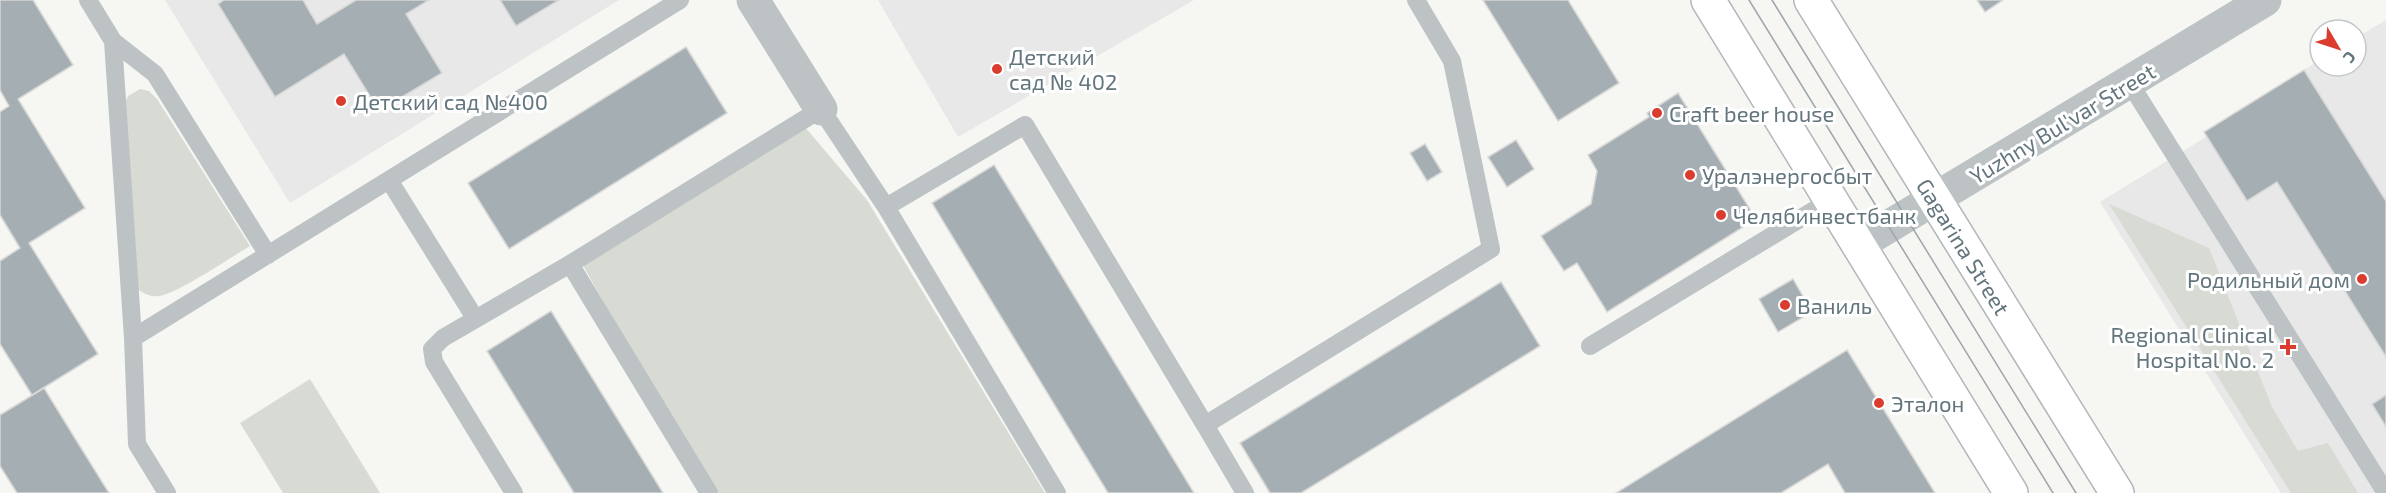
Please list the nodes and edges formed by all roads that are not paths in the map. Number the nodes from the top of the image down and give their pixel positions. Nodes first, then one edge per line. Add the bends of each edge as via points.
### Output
1 (88, 0) edge
2 (680, 0) edge
3 (753, 0) edge
4 (1416, 0) edge
5 (1708, 0) edge
6 (1811, 0) edge
7 (2265, 0) edge
8 (113, 41) junction
9 (2128, 82) junction
10 (821, 109) junction
11 (389, 180) junction
12 (1934, 199) junction
13 (1831, 200) junction
14 (886, 207) junction
15 (1858, 245) junction
16 (268, 255) junction
17 (570, 264) junction
18 (475, 318) junction
19 (133, 338) junction
20 (1590, 346) dead end
21 (1205, 425) junction
22 (167, 493) edge
23 (514, 493) edge
24 (709, 493) edge
25 (1057, 493) edge
26 (1245, 493) edge
27 (2012, 493) edge
28 (2117, 493) edge
29 (2386, 493) edge

1 - 8 lane
2 - 11 lane
3 - 10 street
4 - 21 lane via 1452,61 1491,249
5 - 13 main road
6 - 12 main road, Gagarina Street
7 - 9 street, Yuzhny Bul'var Street
8 - 16 lane via 155,74
8 - 19 lane
9 - 12 street, Yuzhny Bul'var Street
9 - 29 lane
10 - 14 lane
10 - 17 lane
11 - 16 lane
11 - 18 lane
12 - 15 street, Yuzhny Bul'var Street
12 - 28 main road, Gagarina Street
13 - 15 main road
13 - 20 lane
14 - 21 lane via 1025,125
14 - 25 lane
15 - 27 main road
16 - 19 lane
17 - 18 lane
17 - 24 lane
18 - 23 lane via 432,349 434,362
19 - 22 lane via 137,444
21 - 26 lane

